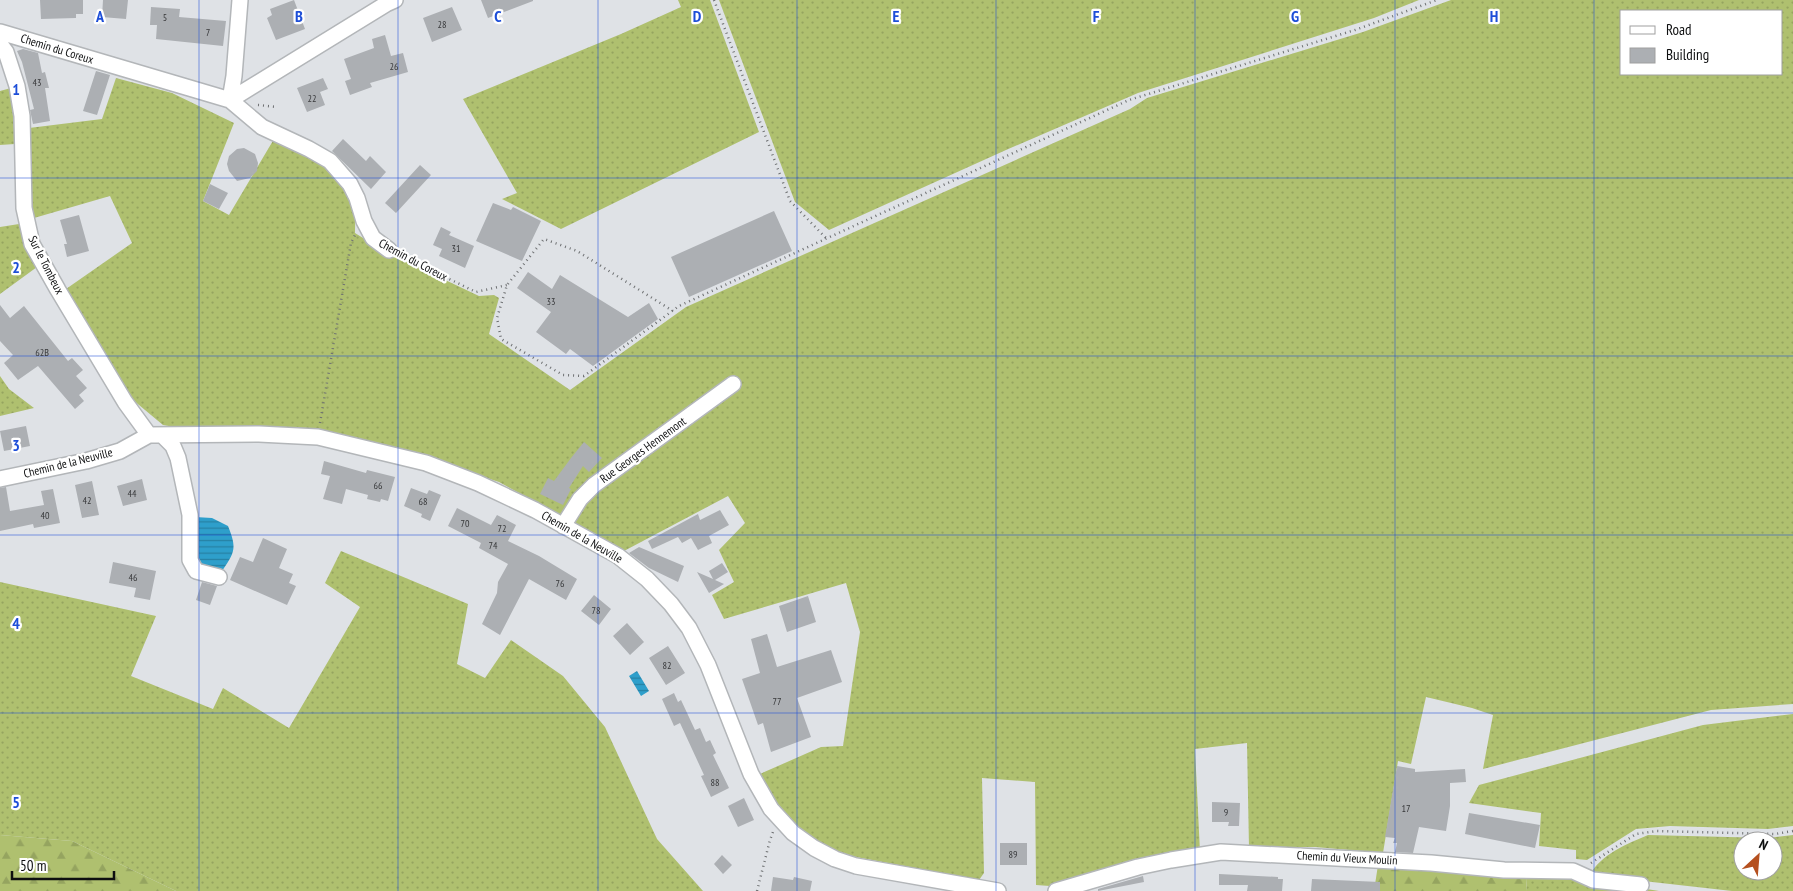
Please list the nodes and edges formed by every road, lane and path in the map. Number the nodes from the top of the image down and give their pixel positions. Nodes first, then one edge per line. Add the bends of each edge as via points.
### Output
1 (240, 0) edge
2 (395, 0) edge
3 (714, 0) edge
4 (1437, 0) edge
5 (0, 32) edge
6 (0, 44) edge
7 (230, 100) junction
8 (364, 221) junction
9 (826, 238) junction
10 (389, 250) joint
11 (507, 285) junction
12 (673, 311) junction
13 (733, 384) dead end
14 (155, 435) junction
15 (318, 437) junction
16 (0, 479) edge
17 (563, 526) junction
18 (218, 577) dead end
19 (779, 819) junction
20 (1793, 831) edge
21 (1573, 871) junction
22 (1641, 885) dead end
23 (757, 891) edge
24 (998, 891) edge
25 (1056, 891) edge

1 - 7 street
2 - 7 street
3 - 9 path via 790,201
4 - 9 path via 1355,30 1129,100
5 - 7 street, Chemin du Coreux
6 - 14 street, Sur le Tombeux via 6,52 22,116 24,208 32,244 125,402
7 - 8 street, Chemin du Coreux via 262,127 330,162 350,184
8 - 10 street, Chemin du Coreux via 373,238
8 - 15 path via 351,243
9 - 12 path
10 - 11 path, Chemin du Coreux via 476,292
11 - 12 path via 544,239 577,251
11 - 12 path via 498,318 501,339 563,375 584,376
13 - 17 street, Rue Georges Hennemont via 594,485 580,499
14 - 15 street, Chemin de la Neuville
14 - 16 street, Chemin de la Neuville via 120,451
14 - 18 street via 172,446 178,458 190,515 190,560 196,571
15 - 17 street, Chemin de la Neuville via 452,472
17 - 19 street, Chemin de la Neuville via 618,556 647,579 683,620 708,665 751,774
19 - 23 path
19 - 24 street, Chemin de la Neuville via 814,848 856,866
20 - 21 path via 1775,834 1657,831 1636,834
21 - 22 street, Chemin du Vieux Moulin via 1594,880
21 - 25 street, Chemin du Vieux Moulin via 1504,870 1220,852 1138,867

